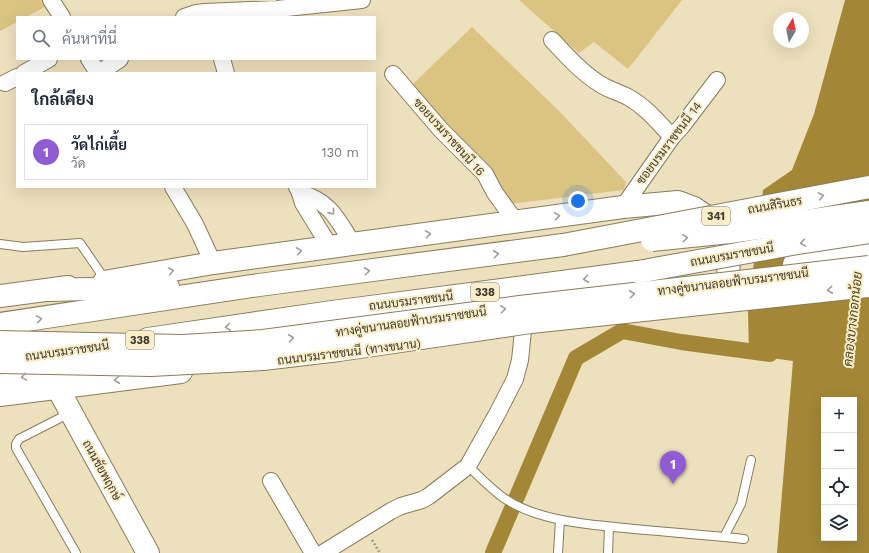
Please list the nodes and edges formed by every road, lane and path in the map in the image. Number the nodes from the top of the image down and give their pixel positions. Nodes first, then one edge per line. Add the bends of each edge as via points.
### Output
1 (51, 0) edge
2 (362, 0) edge
3 (342, 2) junction
4 (216, 9) edge
5 (278, 13) edge
6 (61, 16) edge
7 (187, 16) edge
8 (327, 16) edge
9 (552, 40) dead end
10 (47, 60) edge
11 (90, 60) edge
12 (118, 60) edge
13 (222, 60) edge
14 (26, 72) edge
15 (97, 72) edge
16 (100, 72) edge
17 (226, 72) edge
18 (392, 74) dead end
19 (717, 80) dead end
20 (672, 137) junction
21 (869, 187) edge
22 (175, 188) edge
23 (298, 190) edge
24 (623, 207) junction
25 (869, 212) edge
26 (516, 222) junction
27 (869, 232) edge
28 (0, 244) edge
29 (353, 244) junction
30 (563, 245) junction
31 (330, 247) junction
32 (869, 255) edge
33 (213, 263) junction
34 (869, 266) edge
35 (638, 272) junction
36 (106, 282) junction
37 (259, 285) junction
38 (869, 286) edge
39 (49, 290) junction
40 (0, 296) edge
41 (280, 320) junction
42 (0, 324) edge
43 (523, 331) junction
44 (0, 342) edge
45 (0, 362) edge
46 (104, 365) junction
47 (197, 370) junction
48 (0, 380) edge
49 (57, 387) junction
50 (0, 395) edge
51 (71, 413) junction
52 (751, 460) dead end
53 (468, 466) junction
54 (271, 482) dead end
55 (560, 520) junction
56 (609, 527) junction
57 (724, 537) junction
58 (744, 539) dead end
59 (76, 553) edge
60 (148, 553) edge
61 (313, 553) edge
62 (323, 553) edge
63 (558, 553) edge
64 (608, 553) edge

1 - 6 street
2 - 3 street
3 - 5 street
3 - 8 street
4 - 5 street
4 - 7 street
9 - 20 street via 589,77 637,103
10 - 14 street
11 - 15 street
12 - 16 street
13 - 17 street
18 - 26 street, ซอยบรมราชชนนี 16 via 441,130 485,174
19 - 20 street, ซอยบรมราชชนนี 14
20 - 24 street, ซอยบรมราชชนนี 14
30 -> 21 main road, ถนนสิรินธร / 341, bridge
22 - 33 street
23 -> 29 street via 332,210
23 - 31 street via 303,203
26 -> 24 main road
24 - 43 main road, ถนนบรมราชชนนี (ทางขนาน) via 678,202 694,208 712,221 725,240 729,256 728,279 722,297 698,308
30 -> 25 main road, ถนนบรมราชชนนี, bridge via 688,237
29 -> 26 main road
27 -> 35 main road, ถนนบรมราชชนนี / 338, bridge
28 - 36 lane via 23,247 80,243
29 - 31 main road
37 -> 30 main road, ถนนบรมราชชนนี
33 -> 31 main road
32 - 35 main road, bridge via 794,264
36 -> 33 main road
44 -> 34 main road, ทางคู่ขนานลอยฟ้าบรมราชชนนี, bridge via 183,346 256,342 520,307
35 -> 41 main road, ถนนบรมราชชนนี / 338
36 - 39 main road
37 - 39 main road
42 -> 37 main road, ถนนบรมราชชนนี
38 -> 46 main road, ทางคู่ขนานลอยฟ้าบรมราชชนนี, bridge via 531,322 263,359 187,364
39 - 40 main road
41 -> 45 main road, ถนนบรมราชชนนี / 338
41 - 47 main road
43 - 47 main road, ถนนบรมราชชนนี (ทางขนาน)
43 - 53 street via 520,360 514,379 498,414
45 - 46 main road, ทางคู่ขนานลอยฟ้าบรมราชชนนี, bridge
46 -> 48 main road, bridge
47 -> 49 main road, ถนนบรมราชชนนี (ทางขนาน)
49 - 50 main road, ถนนบรมราชชนนี (ทางขนาน)
49 - 51 main road, ถนนชัยพฤกษ์
51 - 59 lane via 19,439 16,448
51 - 60 main road, ถนนชัยพฤกษ์
52 - 57 lane via 741,504
53 - 55 lane via 506,500
53 - 62 street via 429,496 391,511
54 - 61 street
55 - 56 lane
55 - 63 lane
56 - 57 lane
56 - 64 lane
57 - 58 lane

